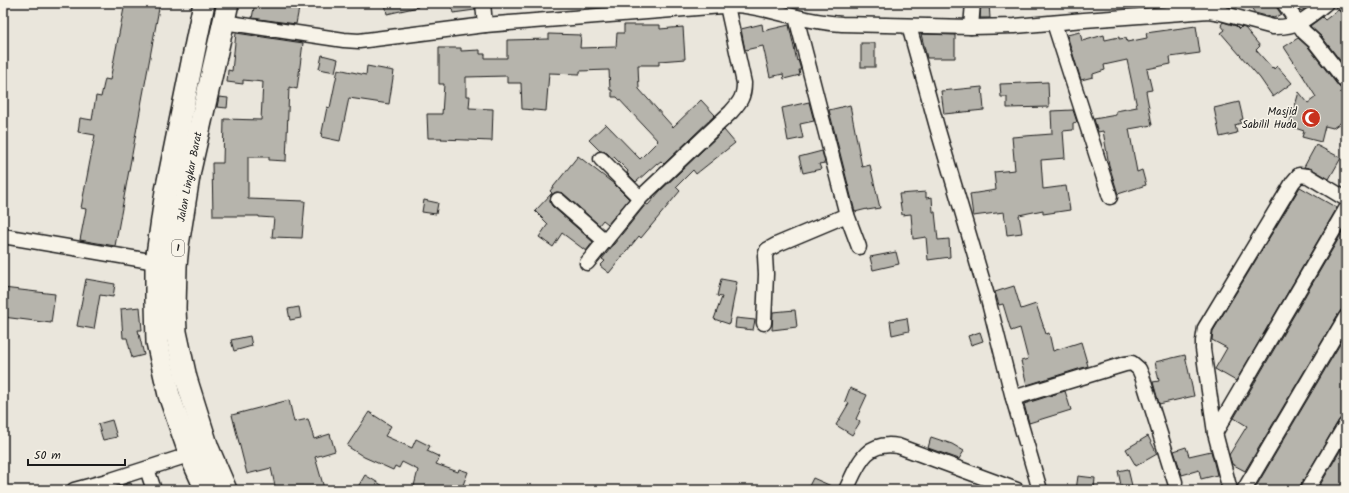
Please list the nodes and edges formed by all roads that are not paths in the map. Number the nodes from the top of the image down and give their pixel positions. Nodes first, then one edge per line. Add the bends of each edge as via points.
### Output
1 (204, 3) edge
2 (482, 3) edge
3 (973, 3) edge
4 (1284, 3) edge
5 (1326, 3) edge
6 (1343, 3) edge
7 (754, 5) edge
8 (727, 6) junction
9 (1346, 6) edge
10 (663, 7) edge
11 (226, 12) edge
12 (796, 17) junction
13 (1054, 23) junction
14 (1298, 23) junction
15 (485, 25) junction
16 (909, 26) junction
17 (971, 27) junction
18 (1346, 82) edge
19 (601, 159) dead end
20 (640, 198) junction
21 (1110, 198) dead end
22 (1346, 199) edge
23 (558, 200) dead end
24 (1346, 209) edge
25 (847, 215) junction
26 (3, 236) edge
27 (605, 241) junction
28 (859, 247) dead end
29 (156, 262) junction
30 (587, 263) dead end
31 (1346, 317) edge
32 (764, 323) dead end
33 (1013, 398) junction
34 (1346, 424) edge
35 (1215, 432) junction
36 (199, 452) junction
37 (147, 469) junction
38 (1175, 482) dead end
39 (74, 490) edge
40 (154, 490) edge
41 (206, 490) edge
42 (226, 490) edge
43 (846, 490) edge
44 (1017, 490) edge
45 (1040, 490) edge
46 (1230, 490) edge
47 (1244, 490) edge
48 (1307, 490) edge

1 - 29 highway, Jalan Lingkar Barat / 1 via 166,191
2 - 15 street
3 - 17 street
4 - 14 street
5 - 14 street
6 - 9 street
7 - 8 street
7 - 12 street
8 - 10 street
8 - 20 street via 744,83 744,94 731,112
10 - 15 street
11 - 15 street via 352,41
11 - 36 highway, Jalan Lingkar Barat / 1 via 190,170 178,245 175,284 176,332
12 - 16 street via 830,23
12 - 25 street
13 - 14 street via 1209,11 1273,27
13 - 17 street
13 - 21 street
14 - 18 street
16 - 17 street
16 - 33 street via 988,299
19 - 20 street
20 - 27 street
22 - 35 street via 1308,176 1299,175 1205,328 1203,349
23 - 27 street
24 - 35 street
25 - 28 street
25 - 32 street via 767,250
26 - 29 street
27 - 30 street
29 - 36 highway, Jalan Lingkar Barat / 1 via 157,342 169,395
31 - 47 street
33 - 38 street via 1132,363 1142,376
33 - 45 street
34 - 48 street
35 - 46 street
36 - 37 street
36 - 41 highway, Jalan Lingkar Barat / 1
36 - 42 highway, Jalan Lingkar Barat / 1
37 - 39 street
37 - 40 street
43 - 44 street via 866,453 890,445

